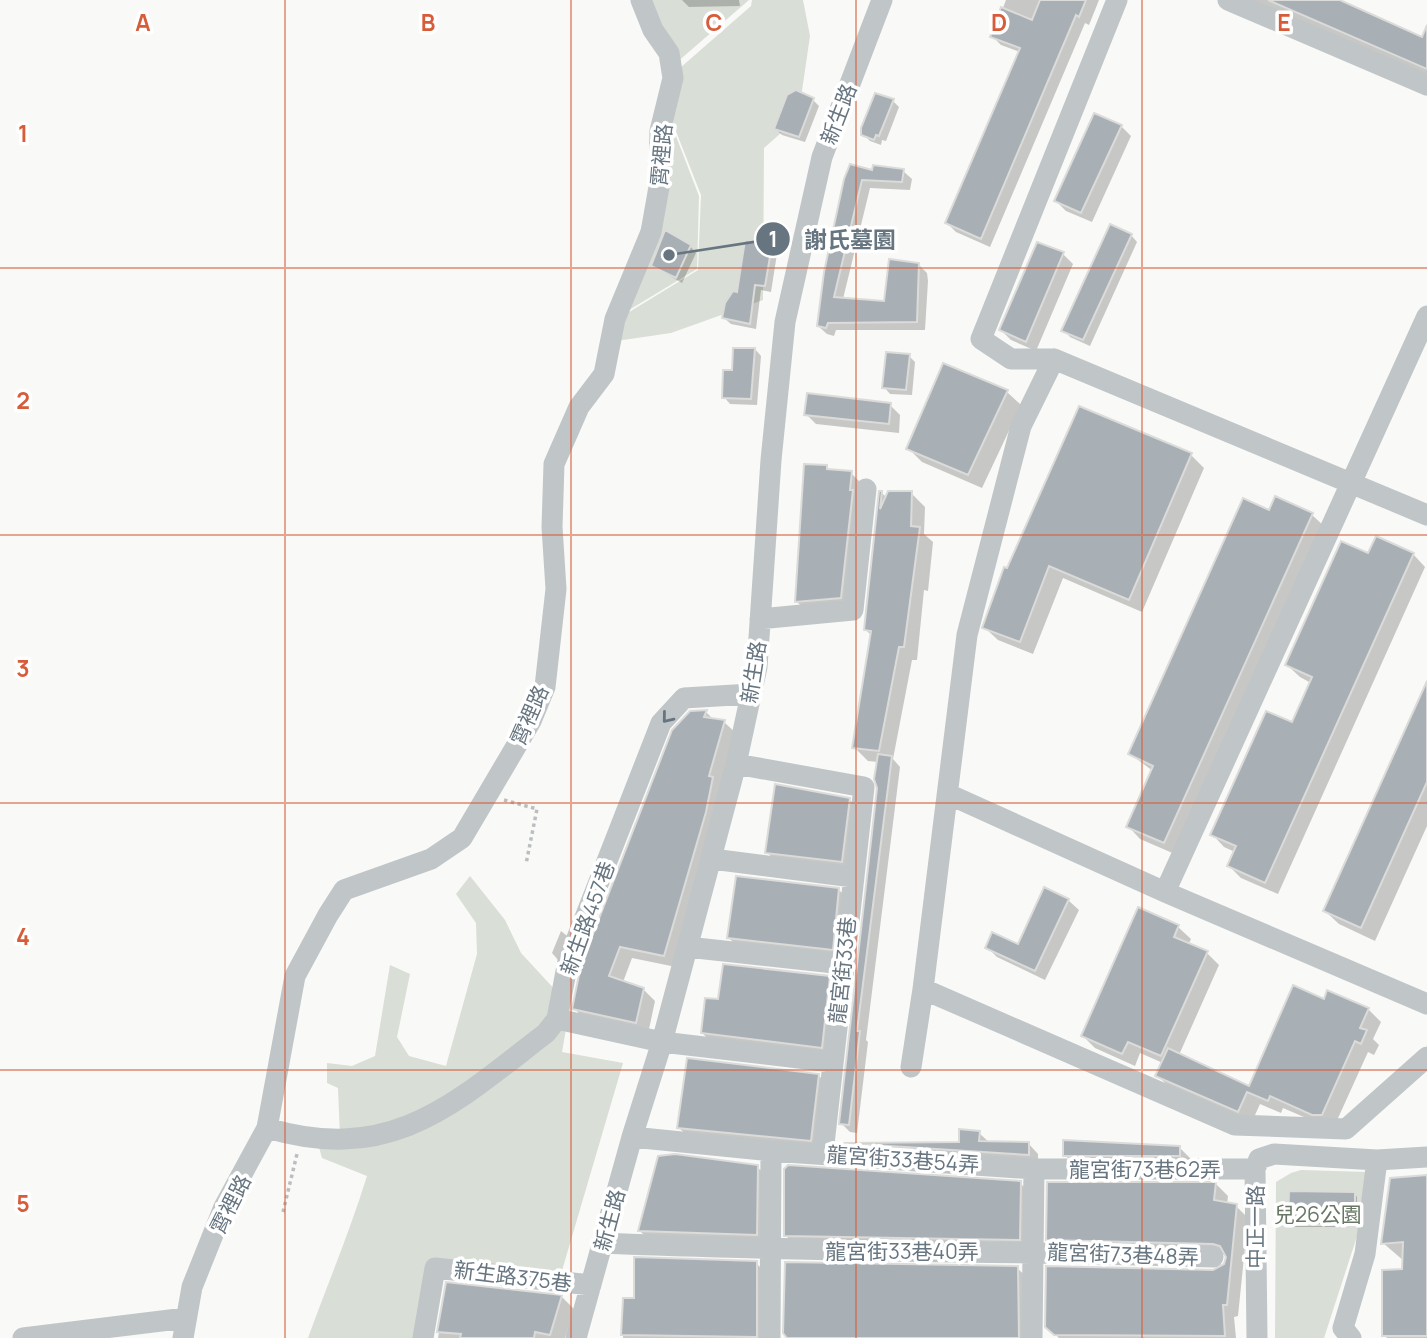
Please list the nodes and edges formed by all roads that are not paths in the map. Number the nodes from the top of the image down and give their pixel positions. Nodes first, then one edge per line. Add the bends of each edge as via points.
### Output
1 (641, 0) edge
2 (882, 0) edge
3 (1117, 0) edge
4 (1228, 0) edge
5 (1427, 85) edge
6 (1427, 316) edge
7 (1054, 359) junction
8 (1352, 481) junction
9 (866, 489) dead end
10 (1427, 515) edge
11 (761, 619) junction
12 (751, 694) junction
13 (736, 764) junction
14 (948, 794) junction
15 (712, 859) junction
16 (853, 877) junction
17 (1165, 891) junction
18 (687, 947) junction
19 (843, 964) junction
20 (923, 989) junction
21 (1427, 1004) edge
22 (557, 1018) junction
23 (662, 1042) junction
24 (1427, 1057) edge
25 (832, 1062) junction
26 (911, 1067) dead end
27 (267, 1128) junction
28 (632, 1137) junction
29 (771, 1151) junction
30 (823, 1153) junction
31 (1427, 1157) edge
32 (1377, 1160) junction
33 (1034, 1169) junction
34 (1255, 1169) junction
35 (603, 1243) junction
36 (772, 1251) junction
37 (1033, 1252) junction
38 (1213, 1257) dead end
39 (591, 1285) junction
40 (184, 1328) edge
41 (23, 1338) edge
42 (423, 1338) edge
43 (576, 1338) edge
44 (770, 1338) edge
45 (1032, 1338) edge
46 (1257, 1338) edge
47 (1351, 1338) edge

1 - 27 street, 霄裡路 via 669,53 673,78 660,131 659,187 651,232 615,319 604,374 579,407 554,464 556,589 545,687 531,720 462,838 431,859 344,890 295,976
2 - 11 street, 新生路 via 822,157 785,322
3 - 7 street via 981,339 1011,359
4 - 5 street
6 - 8 street
7 - 8 street
7 - 14 street via 1021,426 967,635
8 - 10 street
8 - 17 street
9 - 11 street via 853,610
11 - 12 street, 新生路
12 - 13 street, 新生路
12 -> 22 street, 新生路457巷 via 684,698 661,723 568,961
13 - 15 street, 新生路
13 - 16 street, 龍宮街33巷 via 864,788
14 - 17 street
14 - 20 street
15 - 16 street
15 - 18 street, 新生路
16 - 19 street, 龍宮街33巷
17 - 21 street
18 - 19 street
18 - 23 street, 新生路
19 - 25 street, 龍宮街33巷
20 - 24 street via 1235,1125 1346,1129
20 - 26 street
22 - 23 street
22 - 27 street via 546,1032 450,1107 385,1136 301,1138
23 - 25 street
23 - 28 street, 新生路
25 - 30 street, 龍宮街33巷
27 - 40 street, 霄裡路 via 224,1207 192,1287
28 - 29 street, 龍宮街33巷54弄
28 - 35 street, 新生路
29 - 30 street, 龍宮街33巷54弄
29 - 36 street
30 - 33 street, 龍宮街33巷54弄
31 - 32 street, 中正一路
32 - 34 street, 中正一路 via 1274,1154 1259,1159
32 - 47 street via 1365,1254 1343,1328
33 - 34 street, 龍宮街73巷62弄
33 - 37 street
34 - 46 street, 中正一路
35 - 36 street, 龍宮街33巷40弄
35 - 39 street, 新生路
36 - 37 street, 龍宮街33巷40弄
36 - 44 street
37 - 38 street, 龍宮街73巷48弄
37 - 45 street
39 - 42 street, 新生路375巷 via 435,1268
39 - 43 street, 新生路
40 - 41 street

